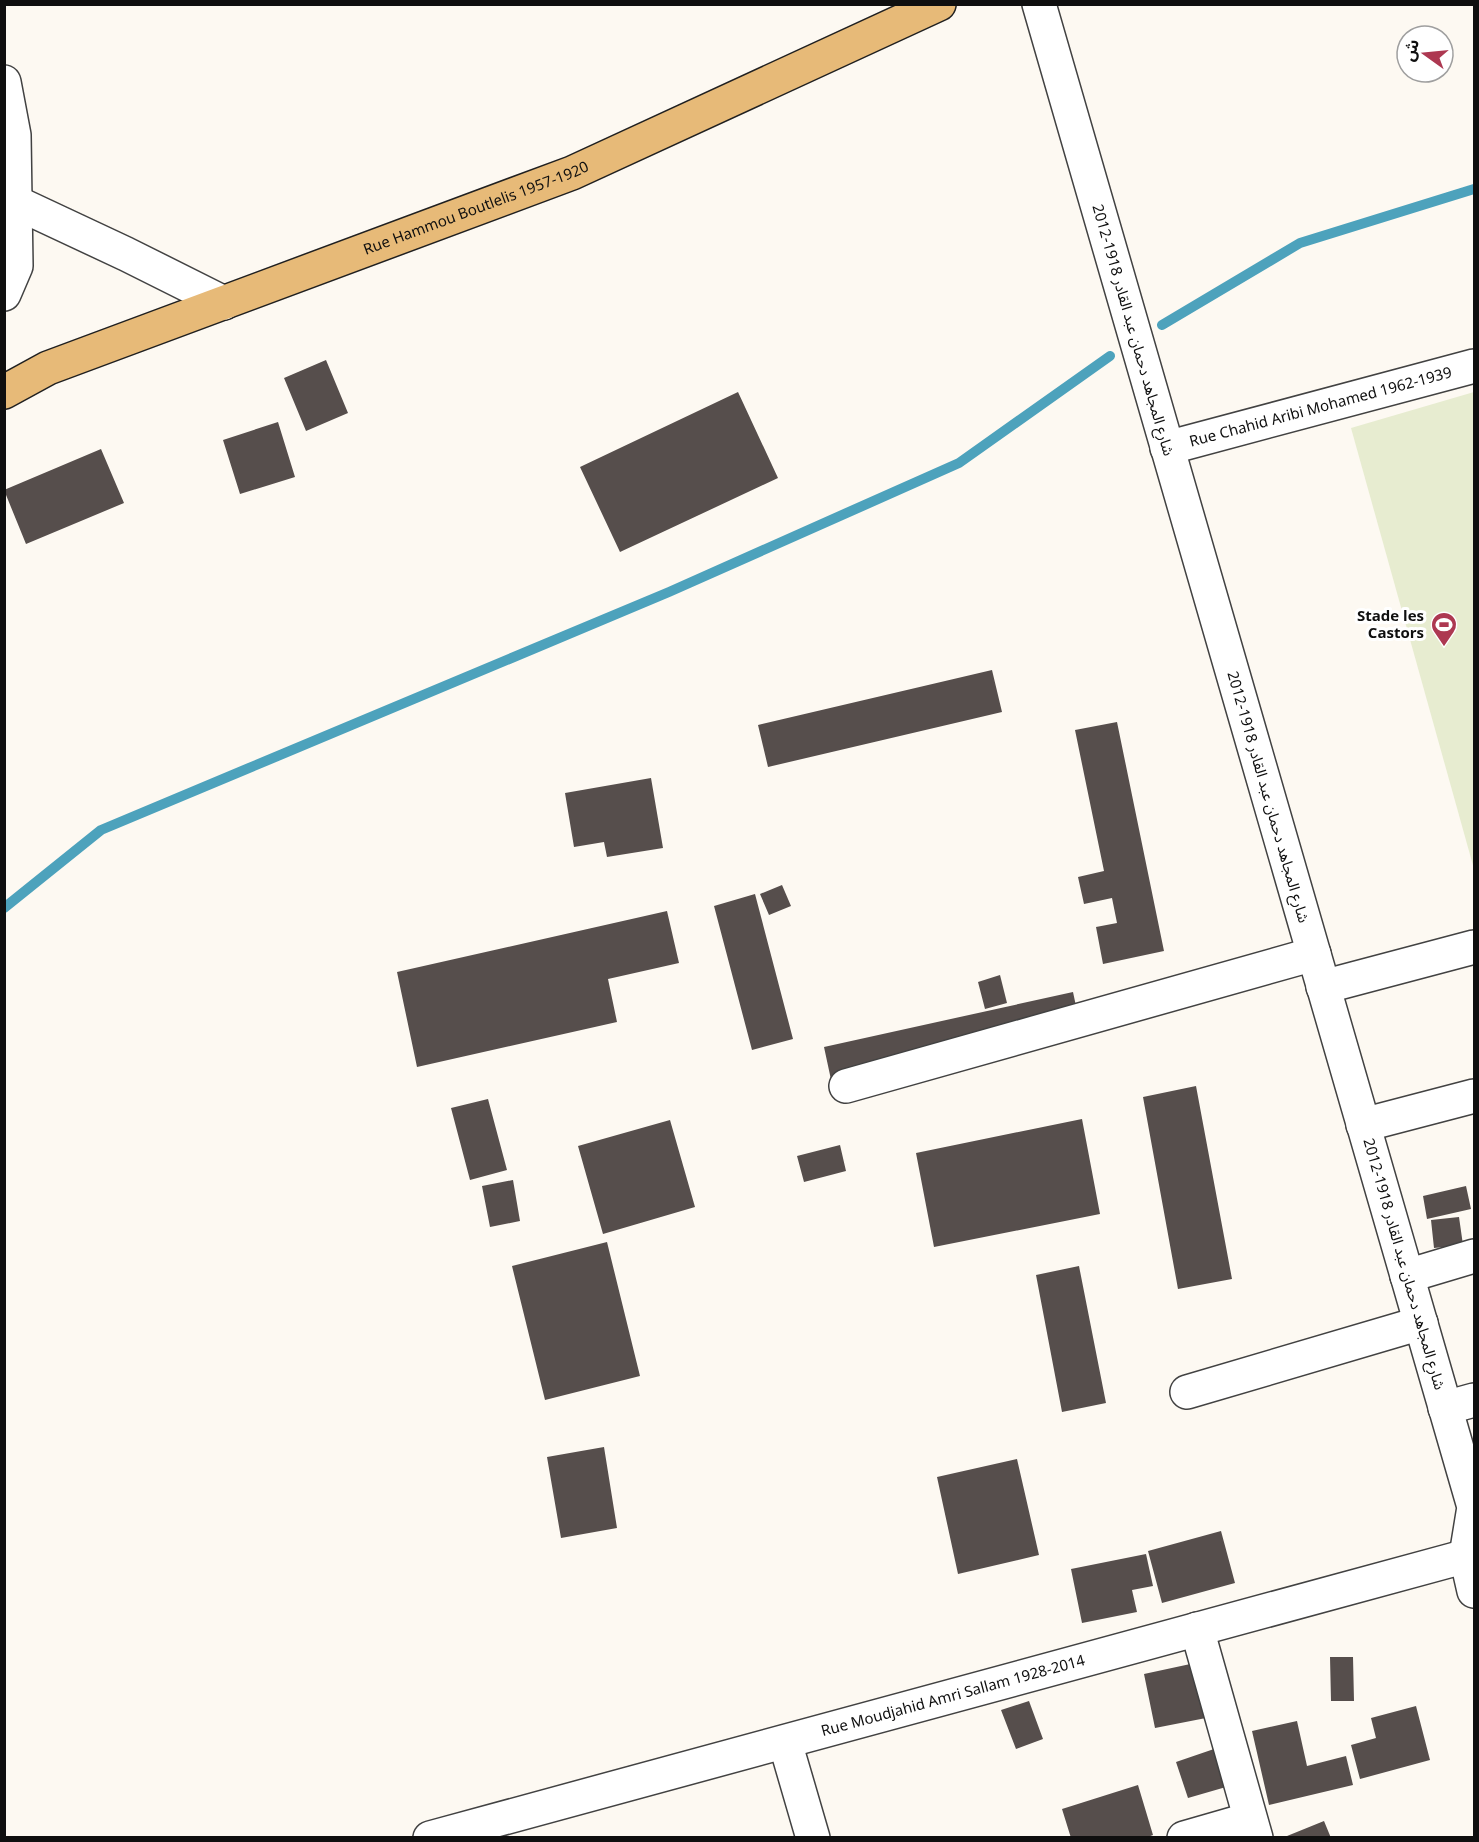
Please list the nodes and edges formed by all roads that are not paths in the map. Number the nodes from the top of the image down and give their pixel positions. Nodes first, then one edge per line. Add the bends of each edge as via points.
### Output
1 (939, 4) edge
2 (1039, 4) edge
3 (4, 82) edge
4 (15, 202) junction
5 (4, 294) edge
6 (224, 303) junction
7 (1474, 366) edge
8 (4, 392) edge
9 (1167, 448) junction
10 (1474, 947) edge
11 (1314, 954) junction
12 (1323, 987) junction
13 (846, 1086) dead end
14 (1474, 1096) edge
15 (1363, 1125) junction
16 (1474, 1256) edge
17 (1407, 1276) junction
18 (1420, 1323) junction
19 (1186, 1392) dead end
20 (1460, 1404) edge
21 (1470, 1555) edge
22 (1474, 1591) edge
23 (1197, 1629) junction
24 (785, 1742) junction
25 (1253, 1828) edge
26 (430, 1838) edge
27 (813, 1838) edge
28 (1185, 1838) edge

1 - 6 main road, Rue Hammou Boutlelis 1957-1920 via 572,173
2 - 9 street, شارع المجاهد دحمان عبد القادر 1918-2012
3 - 4 street via 14,135
4 - 5 street via 16,266
4 - 6 street
6 - 8 main road, Rue Hammou Boutlelis 1957-1920 via 48,368
7 - 9 street, Rue Chahid Aribi Mohamed 1962-1939
9 - 11 street, شارع المجاهد دحمان عبد القادر 1918-2012
10 - 12 street
11 - 12 street, شارع المجاهد دحمان عبد القادر 1918-2012
11 - 13 street
12 - 15 street, شارع المجاهد دحمان عبد القادر 1918-2012
14 - 15 street
15 - 17 street, شارع المجاهد دحمان عبد القادر 1918-2012
16 - 17 street
17 - 18 street, شارع المجاهد دحمان عبد القادر 1918-2012
18 - 19 street
18 - 20 street, شارع المجاهد دحمان عبد القادر 1918-2012
20 - 21 street, شارع المجاهد دحمان عبد القادر 1918-2012 via 1474,1508
21 - 22 street, شارع المجاهد دحمان عبد القادر 1918-2012
21 - 23 street, Rue Moudjahid Amri Sallam 1928-2014
23 - 24 street, Rue Moudjahid Amri Sallam 1928-2014
23 - 25 street
24 - 26 street, Rue Moudjahid Amri Sallam 1928-2014
24 - 27 street
25 - 28 street

